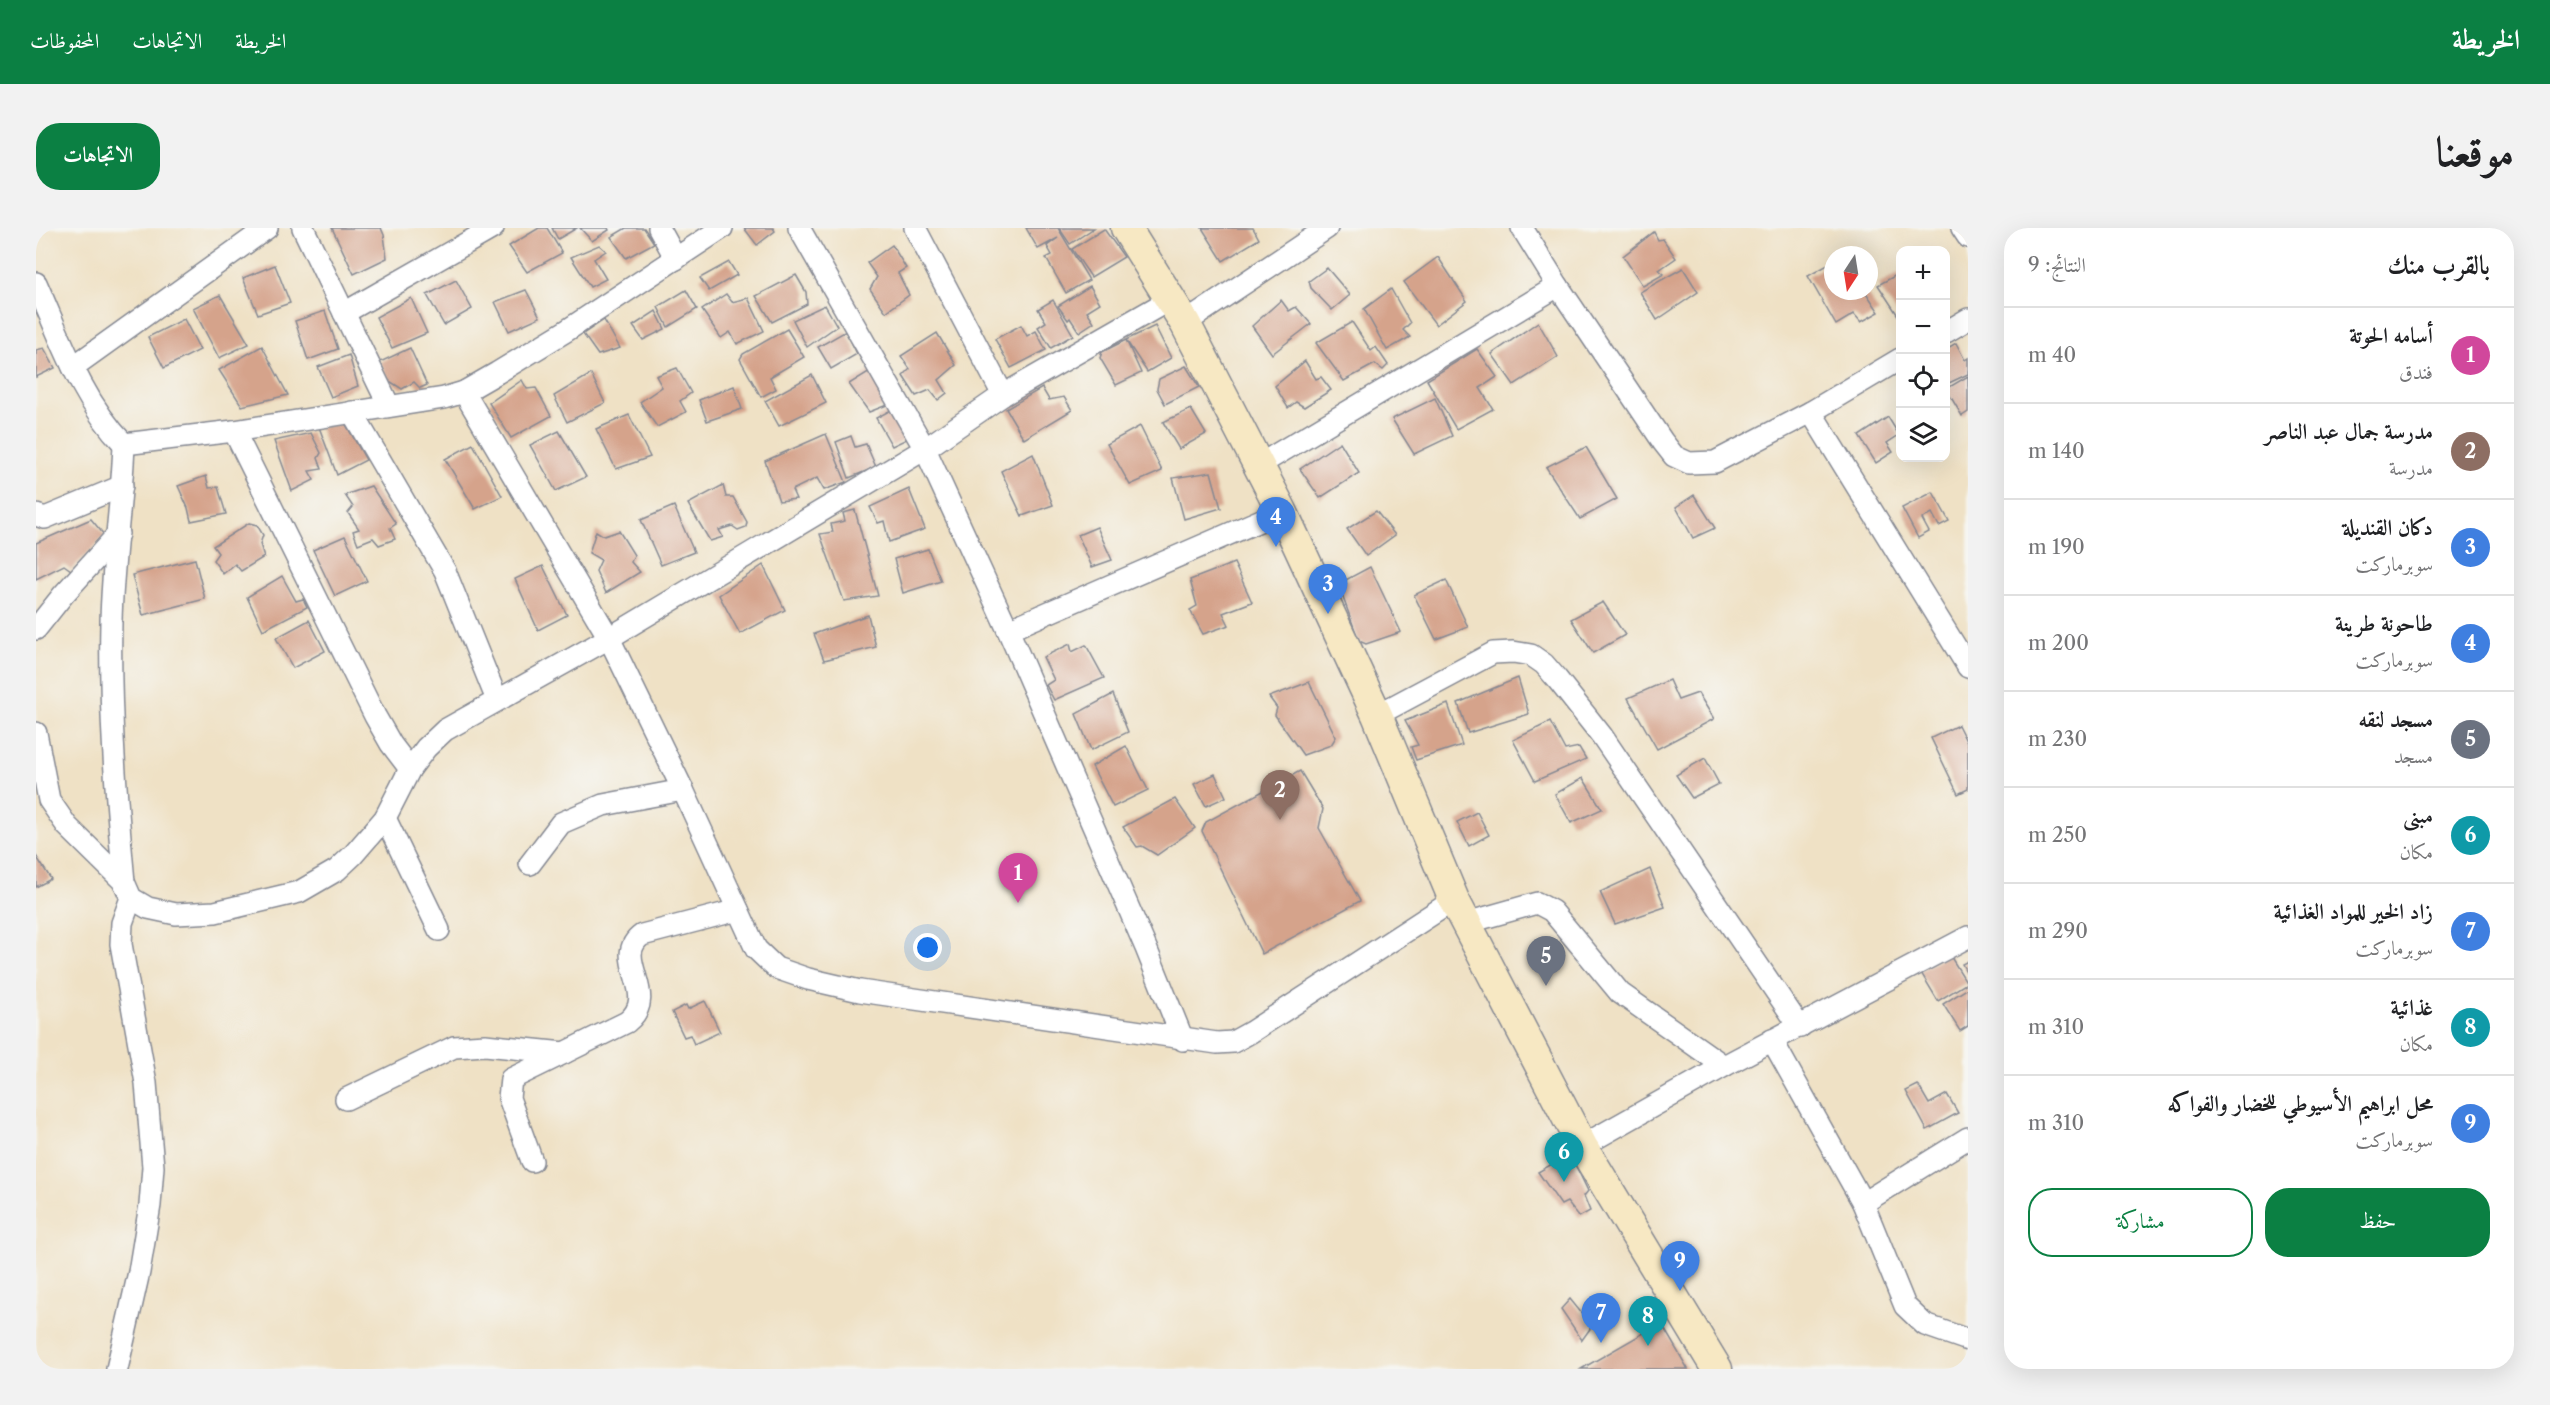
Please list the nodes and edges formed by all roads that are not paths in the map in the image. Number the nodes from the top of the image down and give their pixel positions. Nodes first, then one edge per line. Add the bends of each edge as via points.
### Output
1 (267, 228) edge
2 (303, 228) edge
3 (493, 228) edge
4 (659, 228) edge
5 (722, 228) edge
6 (799, 228) edge
7 (915, 228) edge
8 (1126, 228) edge
9 (1327, 228) edge
10 (1522, 228) edge
11 (1962, 228) edge
12 (1968, 237) edge
13 (676, 259) junction
14 (36, 283) edge
15 (1558, 286) junction
16 (1178, 311) junction
17 (344, 313) junction
18 (1968, 319) edge
19 (1950, 330) edge
20 (1896, 361) edge
21 (73, 367) junction
22 (464, 392) junction
23 (1003, 395) junction
24 (389, 406) junction
25 (352, 412) junction
26 (1811, 412) junction
27 (234, 431) junction
28 (124, 444) junction
29 (925, 449) junction
30 (1259, 465) junction
31 (122, 486) junction
32 (1282, 511) junction
33 (36, 515) edge
34 (118, 534) junction
35 (36, 630) edge
36 (1008, 630) junction
37 (609, 638) junction
38 (1968, 667) edge
39 (497, 700) junction
40 (1377, 715) junction
41 (36, 733) edge
42 (410, 769) junction
43 (683, 790) junction
44 (43, 805) edge
45 (385, 818) junction
46 (530, 864) dead end
47 (128, 890) junction
48 (738, 910) junction
49 (1460, 911) junction
50 (439, 930) dead end
51 (1968, 937) edge
52 (1800, 1027) junction
53 (1184, 1040) junction
54 (1772, 1040) junction
55 (565, 1053) junction
56 (1724, 1066) junction
57 (346, 1099) dead end
58 (1968, 1138) edge
59 (1582, 1146) junction
60 (532, 1161) dead end
61 (1863, 1203) junction
62 (1968, 1340) edge
63 (117, 1369) edge
64 (1717, 1369) edge

1 - 21 street
2 - 17 street
3 - 17 street
4 - 13 street
5 - 13 street
6 - 29 street
7 - 23 street
8 - 16 street
9 - 16 street
10 - 15 street
11 - 12 street
13 - 22 street
14 - 21 street
15 - 26 street via 1674,456 1689,463 1715,462
15 - 30 street
16 - 23 street
16 - 30 street
17 - 24 street
18 - 19 street
20 - 26 street
21 - 28 street via 106,426
22 - 24 street
22 - 37 street
23 - 29 street
24 - 25 street
25 - 27 street
25 - 39 street via 445,571
26 - 38 street
27 - 28 street
27 - 42 street via 375,716
28 - 31 street
29 - 36 street
29 - 37 street
30 - 32 street
31 - 33 street via 45,518
31 - 34 street
32 - 36 street
32 - 40 street
34 - 35 street
34 - 47 street via 111,620 111,701
36 - 53 street
37 - 39 street
37 - 43 street
39 - 42 street via 445,730
40 - 49 street
40 - 52 street via 1493,653 1522,653 1538,659 1602,736
41 - 44 street
42 - 45 street
43 - 46 street via 603,805 561,823
43 - 48 street
44 - 47 street
45 - 47 street via 337,870 299,892 215,912 176,915 148,908
45 - 50 street
47 - 63 street via 121,944 146,1083 153,1167 139,1272
48 - 53 street via 756,949 776,968 808,979 860,991
48 - 55 street via 642,935 630,950 641,1000 637,1014
49 - 53 street via 1233,1042
49 - 56 street via 1537,903 1552,911 1620,993
49 - 59 street
51 - 52 street
52 - 54 street
54 - 56 street
54 - 61 street
55 - 57 street via 486,1045 454,1047
55 - 60 street via 511,1079 509,1098
56 - 59 street
58 - 61 street
59 - 64 street
61 - 62 street via 1905,1306 1925,1325

